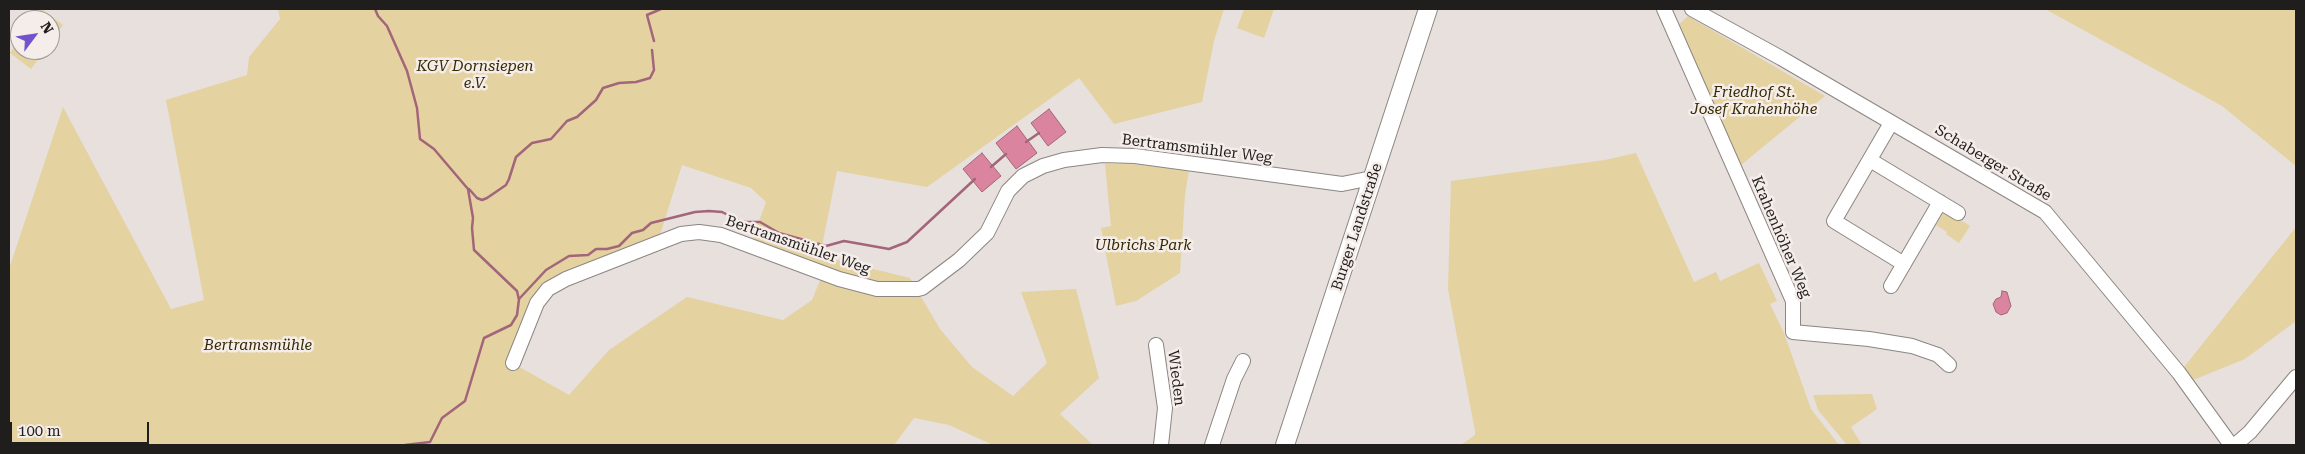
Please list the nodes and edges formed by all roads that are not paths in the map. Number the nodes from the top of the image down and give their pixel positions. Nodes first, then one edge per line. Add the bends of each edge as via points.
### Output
1 (1428, 9) edge
2 (1664, 9) edge
3 (1692, 9) edge
4 (1891, 123) junction
5 (1870, 160) junction
6 (1372, 178) junction
7 (1940, 202) junction
8 (1958, 213) dead end
9 (1904, 264) junction
10 (1891, 286) dead end
11 (1156, 345) dead end
12 (1243, 361) dead end
13 (513, 363) dead end
14 (1949, 365) dead end
15 (2296, 377) edge
16 (1161, 445) edge
17 (1212, 445) edge
18 (1285, 445) edge
19 (2230, 445) edge
20 (2235, 445) edge

1 - 6 main road, Burger Landstraße
2 - 14 street, Krahenhöher Weg via 1793,301 1794,332 1912,346 1938,356
3 - 4 street, Schaberger Straße
4 - 5 street
4 - 19 street, Schaberger Straße via 2045,212 2179,373
5 - 7 street
5 - 9 street via 1834,222
6 - 13 street, Bertramsmühler Weg via 1342,184 1135,156 1102,155 1064,160 1023,176 1008,191 987,233 959,260 918,289 877,289 839,279 721,235 681,234 566,279 548,290 537,303
6 - 18 main road, Burger Landstraße
7 - 8 street
7 - 9 street
9 - 10 street
11 - 16 street, Wieden via 1165,408
12 - 17 street
15 - 20 street

